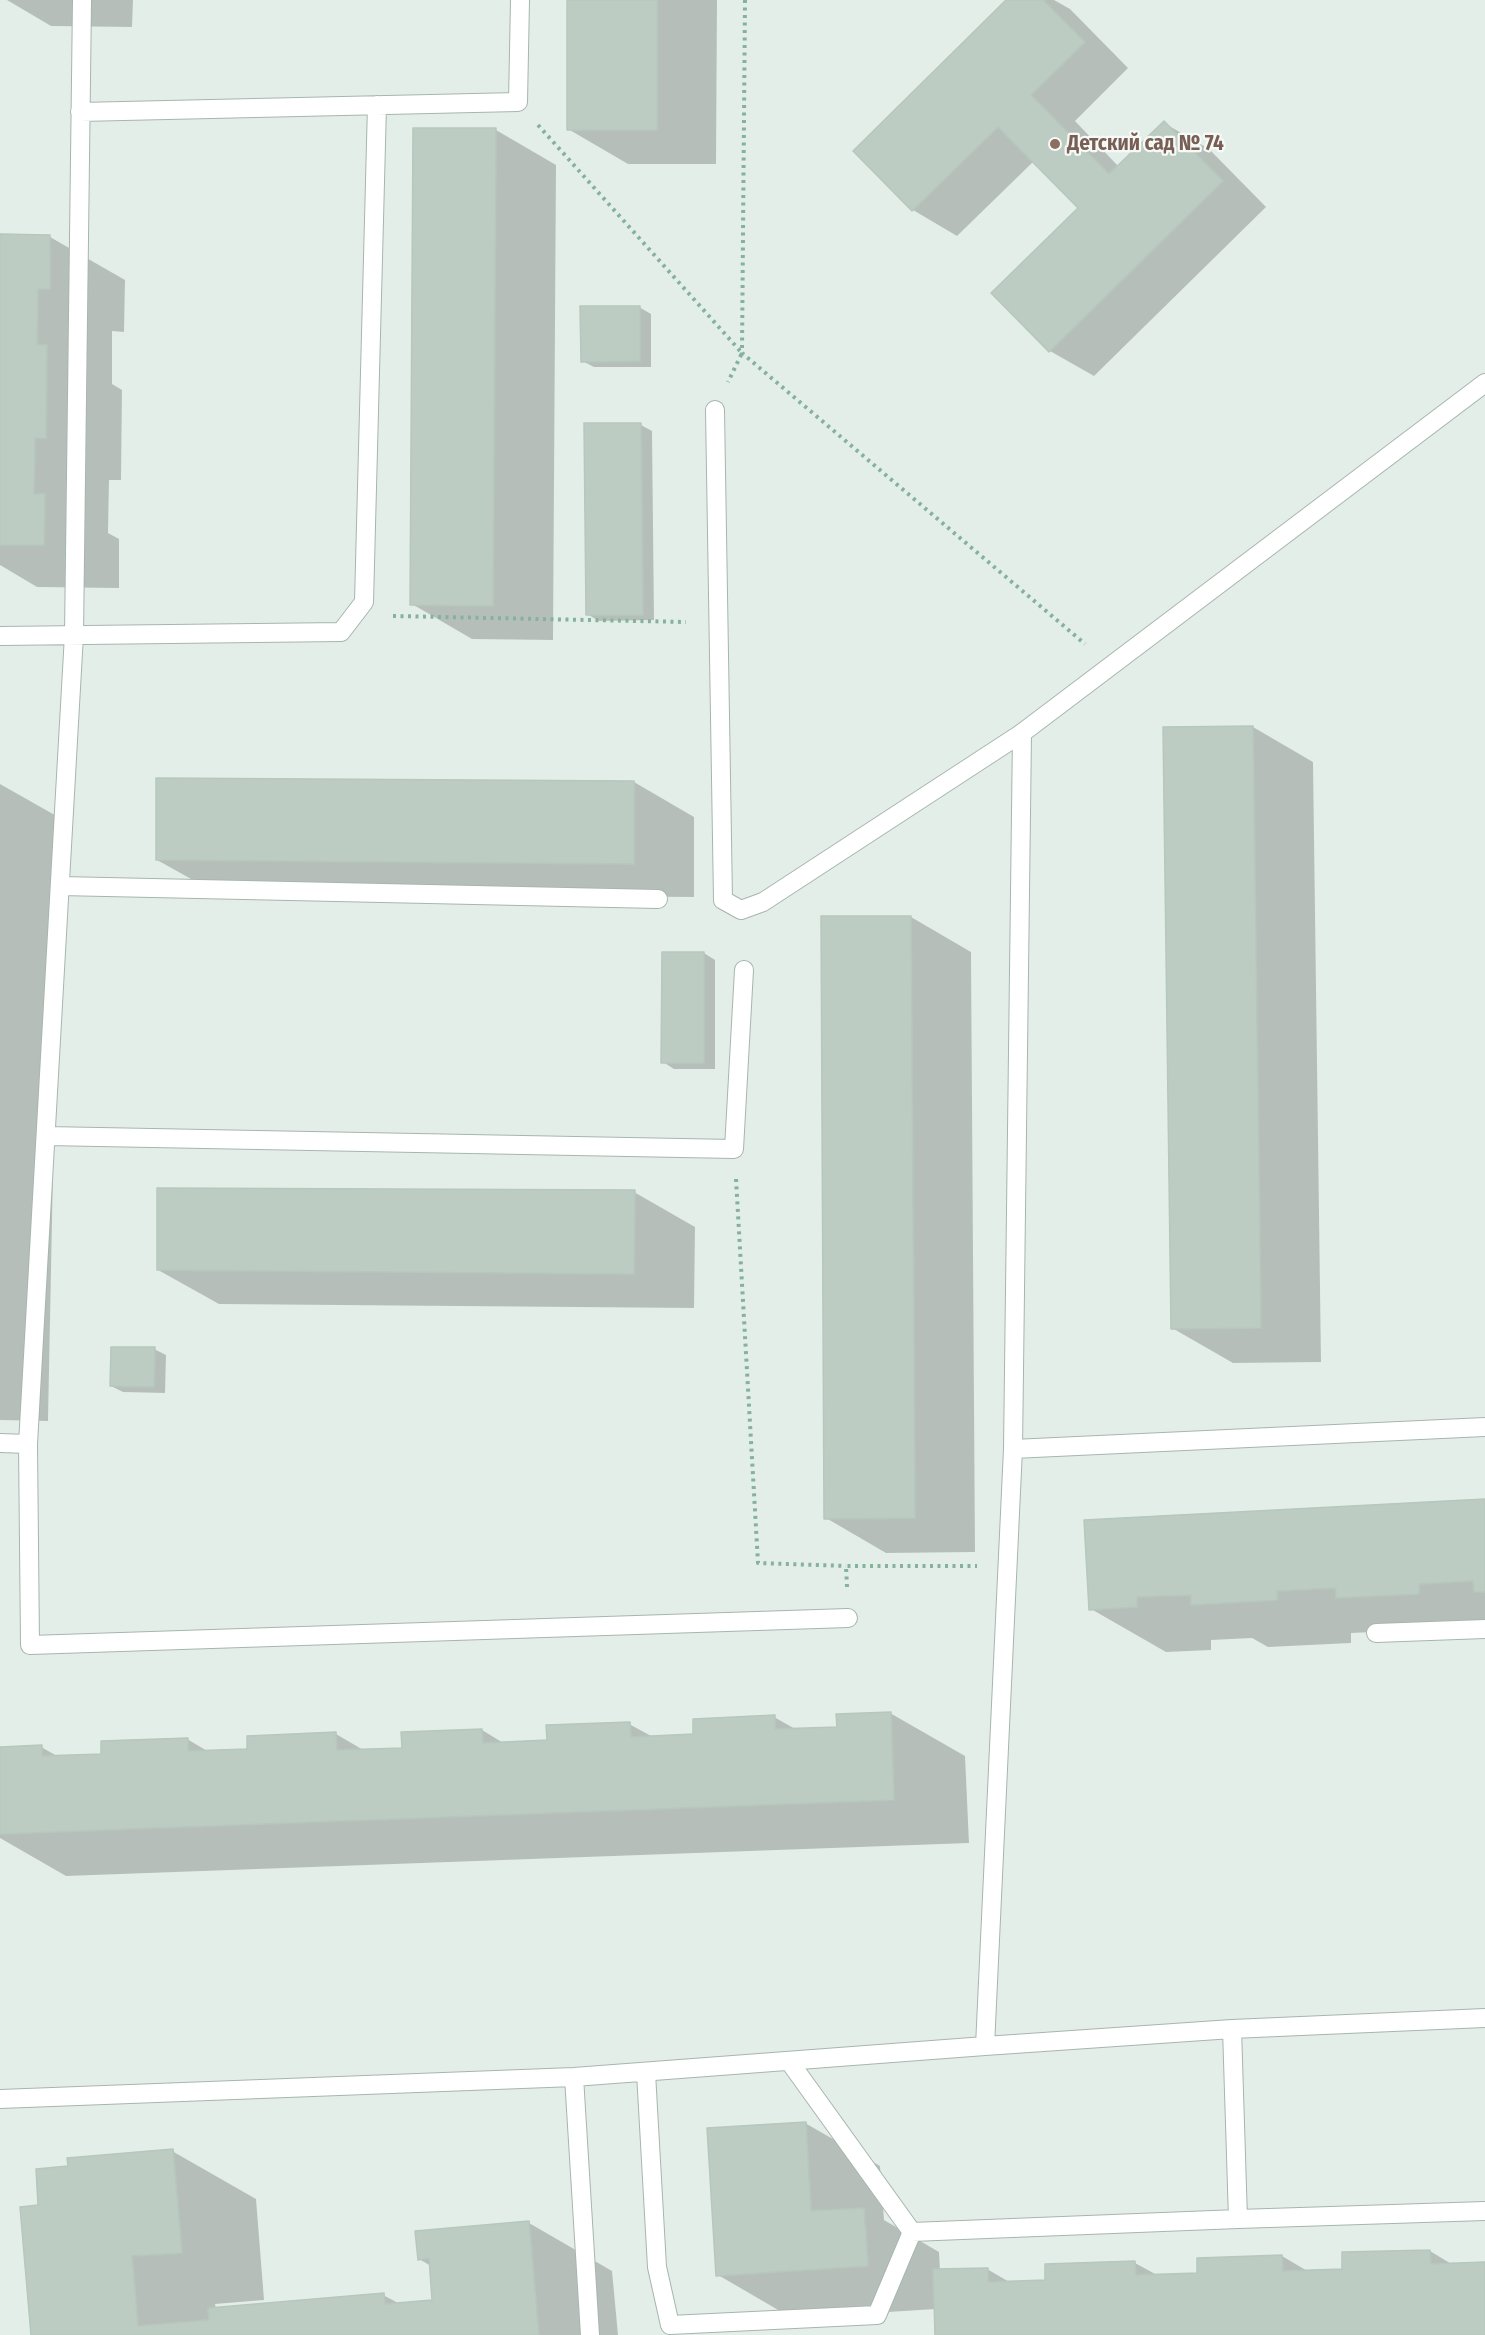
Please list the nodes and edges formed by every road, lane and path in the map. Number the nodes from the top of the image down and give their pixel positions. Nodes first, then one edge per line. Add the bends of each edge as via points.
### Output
1 (82, 0) edge
2 (520, 0) edge
3 (746, 0) edge
4 (518, 102) junction
5 (377, 105) junction
6 (80, 111) junction
7 (742, 353) junction
8 (1485, 383) edge
9 (715, 410) dead end
10 (353, 616) junction
11 (718, 622) junction
12 (74, 634) junction
13 (0, 636) edge
14 (1111, 666) junction
15 (1022, 733) junction
16 (60, 886) junction
17 (658, 899) dead end
18 (744, 970) dead end
19 (46, 1136) junction
20 (734, 1149) junction
21 (1485, 1427) edge
22 (0, 1443) edge
23 (28, 1444) junction
24 (1012, 1449) junction
25 (846, 1566) junction
26 (1007, 1567) junction
27 (848, 1618) joint
28 (1485, 1629) edge
29 (1376, 1633) dead end
30 (1485, 2018) edge
31 (1232, 2029) junction
32 (985, 2046) junction
33 (789, 2061) junction
34 (646, 2073) junction
35 (574, 2077) junction
36 (0, 2099) edge
37 (1485, 2211) edge
38 (1238, 2219) junction
39 (912, 2232) junction
40 (590, 2335) edge

1 - 6 street
2 - 4 street
3 - 7 path
4 - 5 street
4 - 7 path
5 - 6 street
5 - 10 street via 364,602
6 - 12 street
7 - 14 path
8 - 14 street
9 - 11 street
10 - 11 path
10 - 12 street via 341,632
11 - 15 street via 723,900 741,910 764,902
12 - 13 street
12 - 16 street
14 - 15 street
15 - 24 street
16 - 17 street
16 - 19 street
18 - 20 street
19 - 20 street
19 - 23 street
20 - 25 path via 758,1563
21 - 24 street
22 - 23 street
23 - 27 street via 30,1645
24 - 26 street
25 - 26 path
25 - 27 path
26 - 32 street
28 - 29 street
30 - 31 street
31 - 32 street
31 - 38 street
32 - 33 street
33 - 34 street
33 - 39 street
34 - 35 street
34 - 39 street via 657,2267 670,2325 877,2315
35 - 36 street
35 - 40 street
37 - 38 street
38 - 39 street

